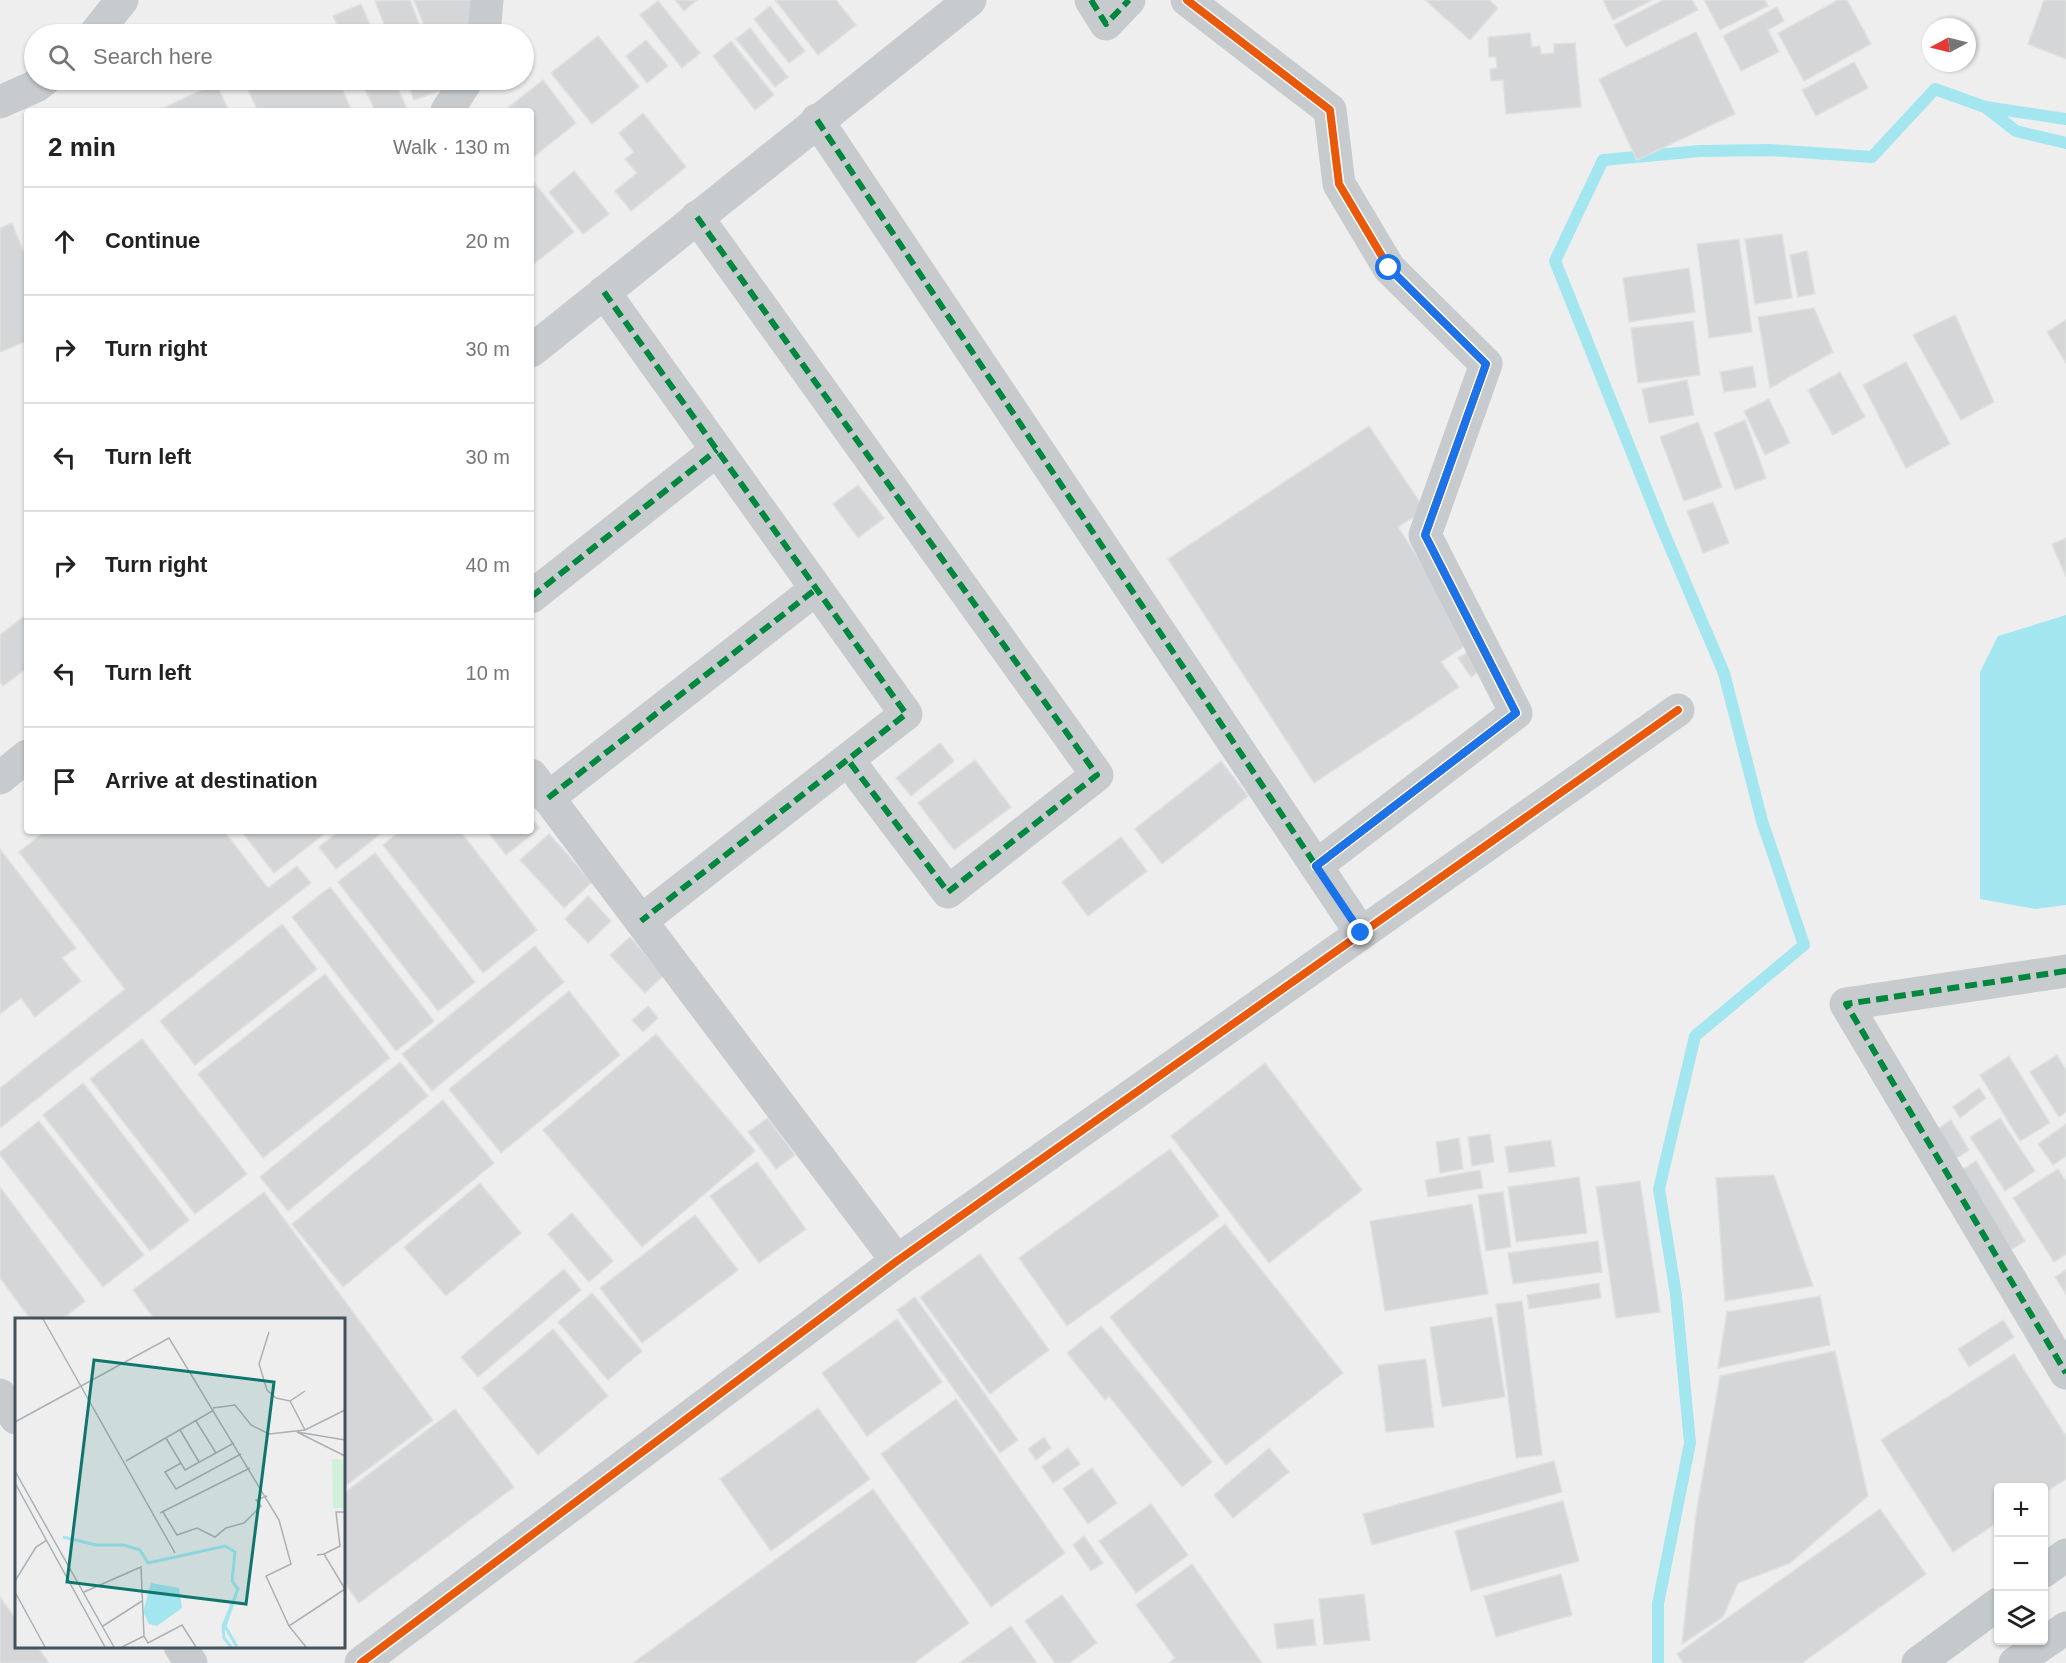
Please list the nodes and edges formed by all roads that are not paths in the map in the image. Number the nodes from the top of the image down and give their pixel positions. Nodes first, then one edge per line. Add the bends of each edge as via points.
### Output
1 (122, 0) edge
2 (487, 0) edge
3 (970, 0) edge
4 (1091, 0) edge
5 (1130, 0) edge
6 (1187, 0) edge
7 (103, 24) edge
8 (485, 24) edge
9 (27, 90) edge
10 (461, 90) edge
11 (0, 102) edge
12 (449, 108) edge
13 (817, 120) junction
14 (696, 217) junction
15 (604, 292) junction
16 (534, 349) edge
17 (717, 450) junction
18 (816, 589) junction
19 (534, 595) edge
20 (1678, 710) dead end
21 (24, 758) edge
22 (848, 760) junction
23 (0, 778) edge
24 (539, 787) edge
25 (1316, 866) junction
26 (641, 921) junction
27 (1361, 933) junction
28 (2066, 971) edge
29 (897, 1261) junction
30 (2066, 1373) edge
31 (0, 1395) edge
32 (15, 1417) edge
33 (2066, 1555) edge
34 (2048, 1568) edge
35 (1994, 1607) edge
36 (2066, 1628) edge
37 (181, 1648) edge
38 (191, 1663) edge
39 (361, 1663) edge
40 (1918, 1663) edge
41 (2015, 1663) edge

1 - 7 street
2 - 8 street
3 - 13 street
4 - 5 street via 1106,24
6 - 25 street via 1330,110 1339,184 1389,268 1486,364 1425,535 1516,713
9 - 11 street
10 - 12 street
13 - 14 street
13 - 25 street
14 - 15 street
14 - 22 street via 1097,775 948,892
15 - 16 street
15 - 17 street
17 - 18 street
17 - 19 street
18 - 22 street via 906,714
18 - 24 street
20 - 27 street
21 - 23 street
22 - 26 street
24 - 26 street
25 - 27 street
26 - 29 street
27 - 29 street
28 - 30 street via 1846,1004
29 - 39 street
31 - 32 street
33 - 34 main road
35 - 40 main road
36 - 41 main road
37 - 38 street

